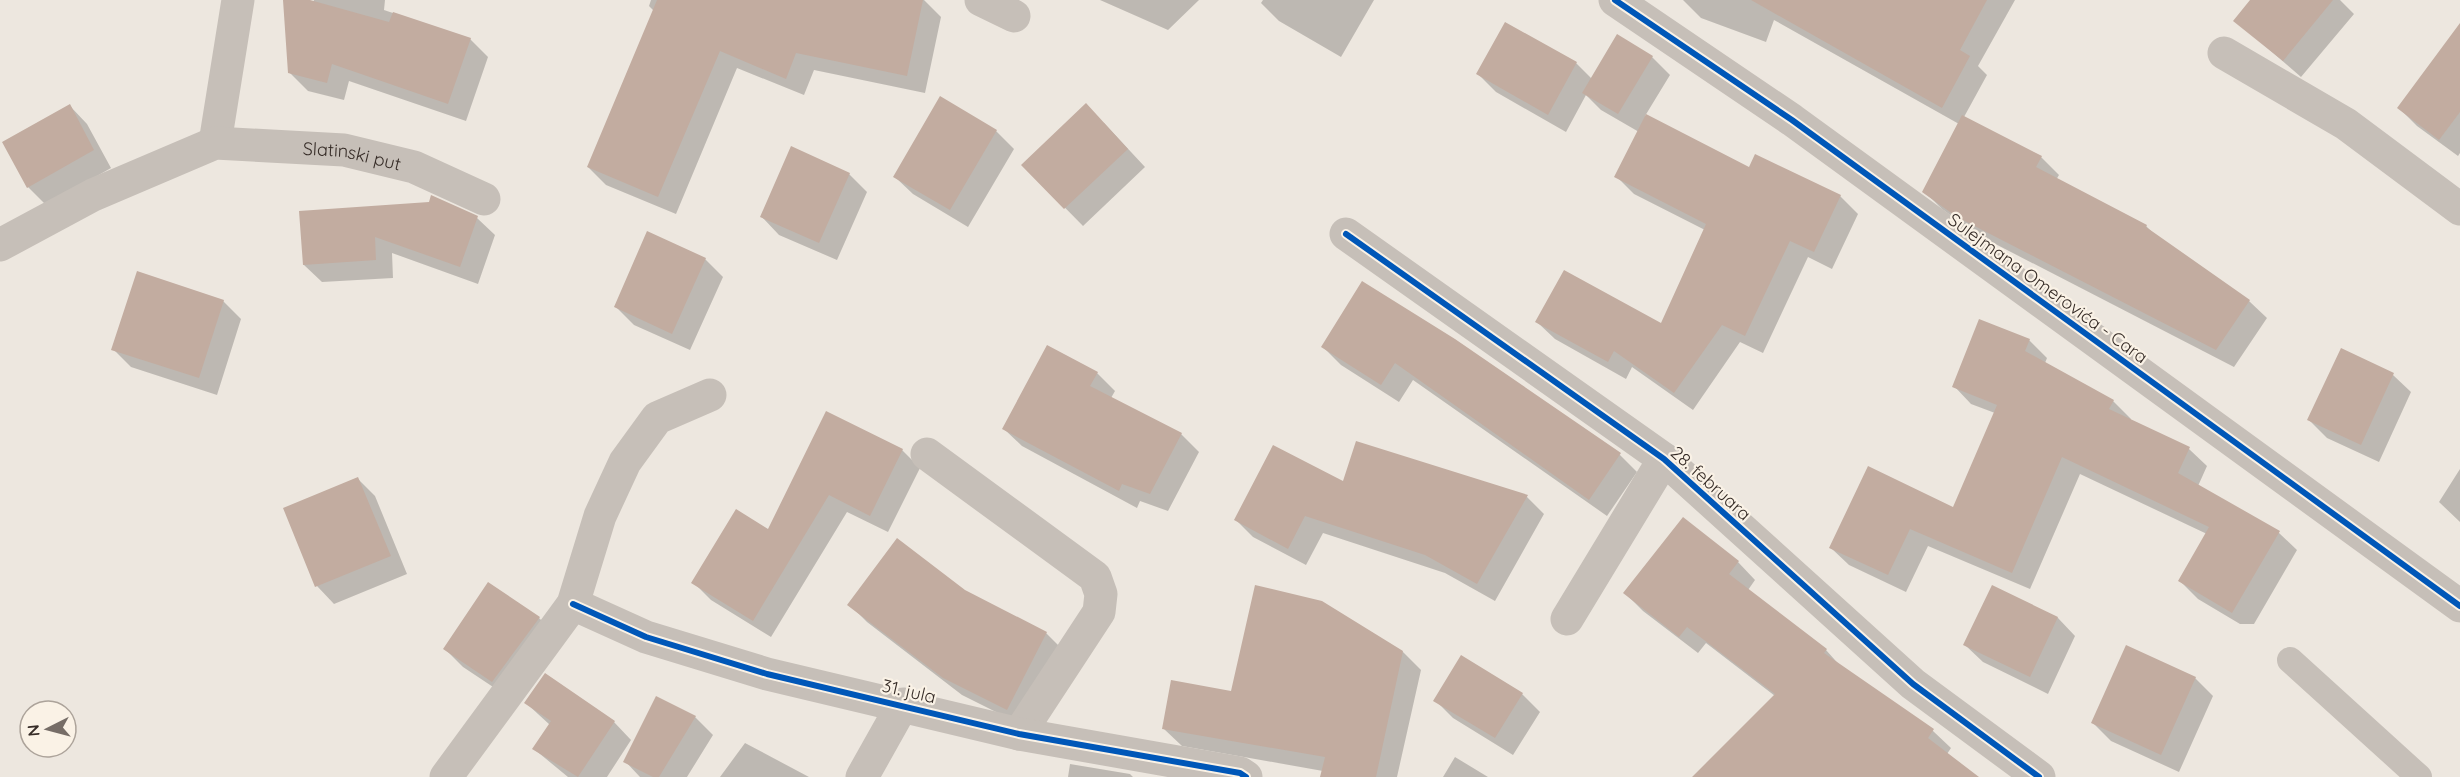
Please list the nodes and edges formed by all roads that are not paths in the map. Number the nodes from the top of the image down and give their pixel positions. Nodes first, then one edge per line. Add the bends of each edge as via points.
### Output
1 (238, 0) edge
2 (981, 0) edge
3 (1615, 0) edge
4 (1014, 16) dead end
5 (2224, 53) dead end
6 (215, 143) junction
7 (484, 199) dead end
8 (2460, 209) edge
9 (1346, 234) dead end
10 (0, 245) edge
11 (710, 395) dead end
12 (927, 454) dead end
13 (1664, 459) junction
14 (573, 604) junction
15 (2460, 606) edge
16 (1567, 619) dead end
17 (2290, 660) dead end
18 (903, 704) junction
19 (1019, 734) junction
20 (446, 777) edge
21 (862, 777) edge
22 (1246, 777) edge
23 (2038, 777) edge
24 (2419, 777) edge

1 - 6 street
2 - 4 street
3 - 15 street, Sulejmana Omerovića - Cara via 1792,120
5 - 8 street via 2346,124
6 - 7 street, Slatinski put via 344,150 414,166
6 - 10 street, Slatinski put via 93,195
9 - 13 street, 28. februara
11 - 14 street via 657,418 625,462 600,516
12 - 19 street via 1095,578 1101,594 1099,612
13 - 16 street
13 - 23 street, 28. februara via 1912,684
14 - 18 street, 31. jula via 646,637 767,674
14 - 20 street
17 - 24 lane
18 - 19 street, 31. jula
18 - 21 street, 31. jula
19 - 22 street, 31. jula

